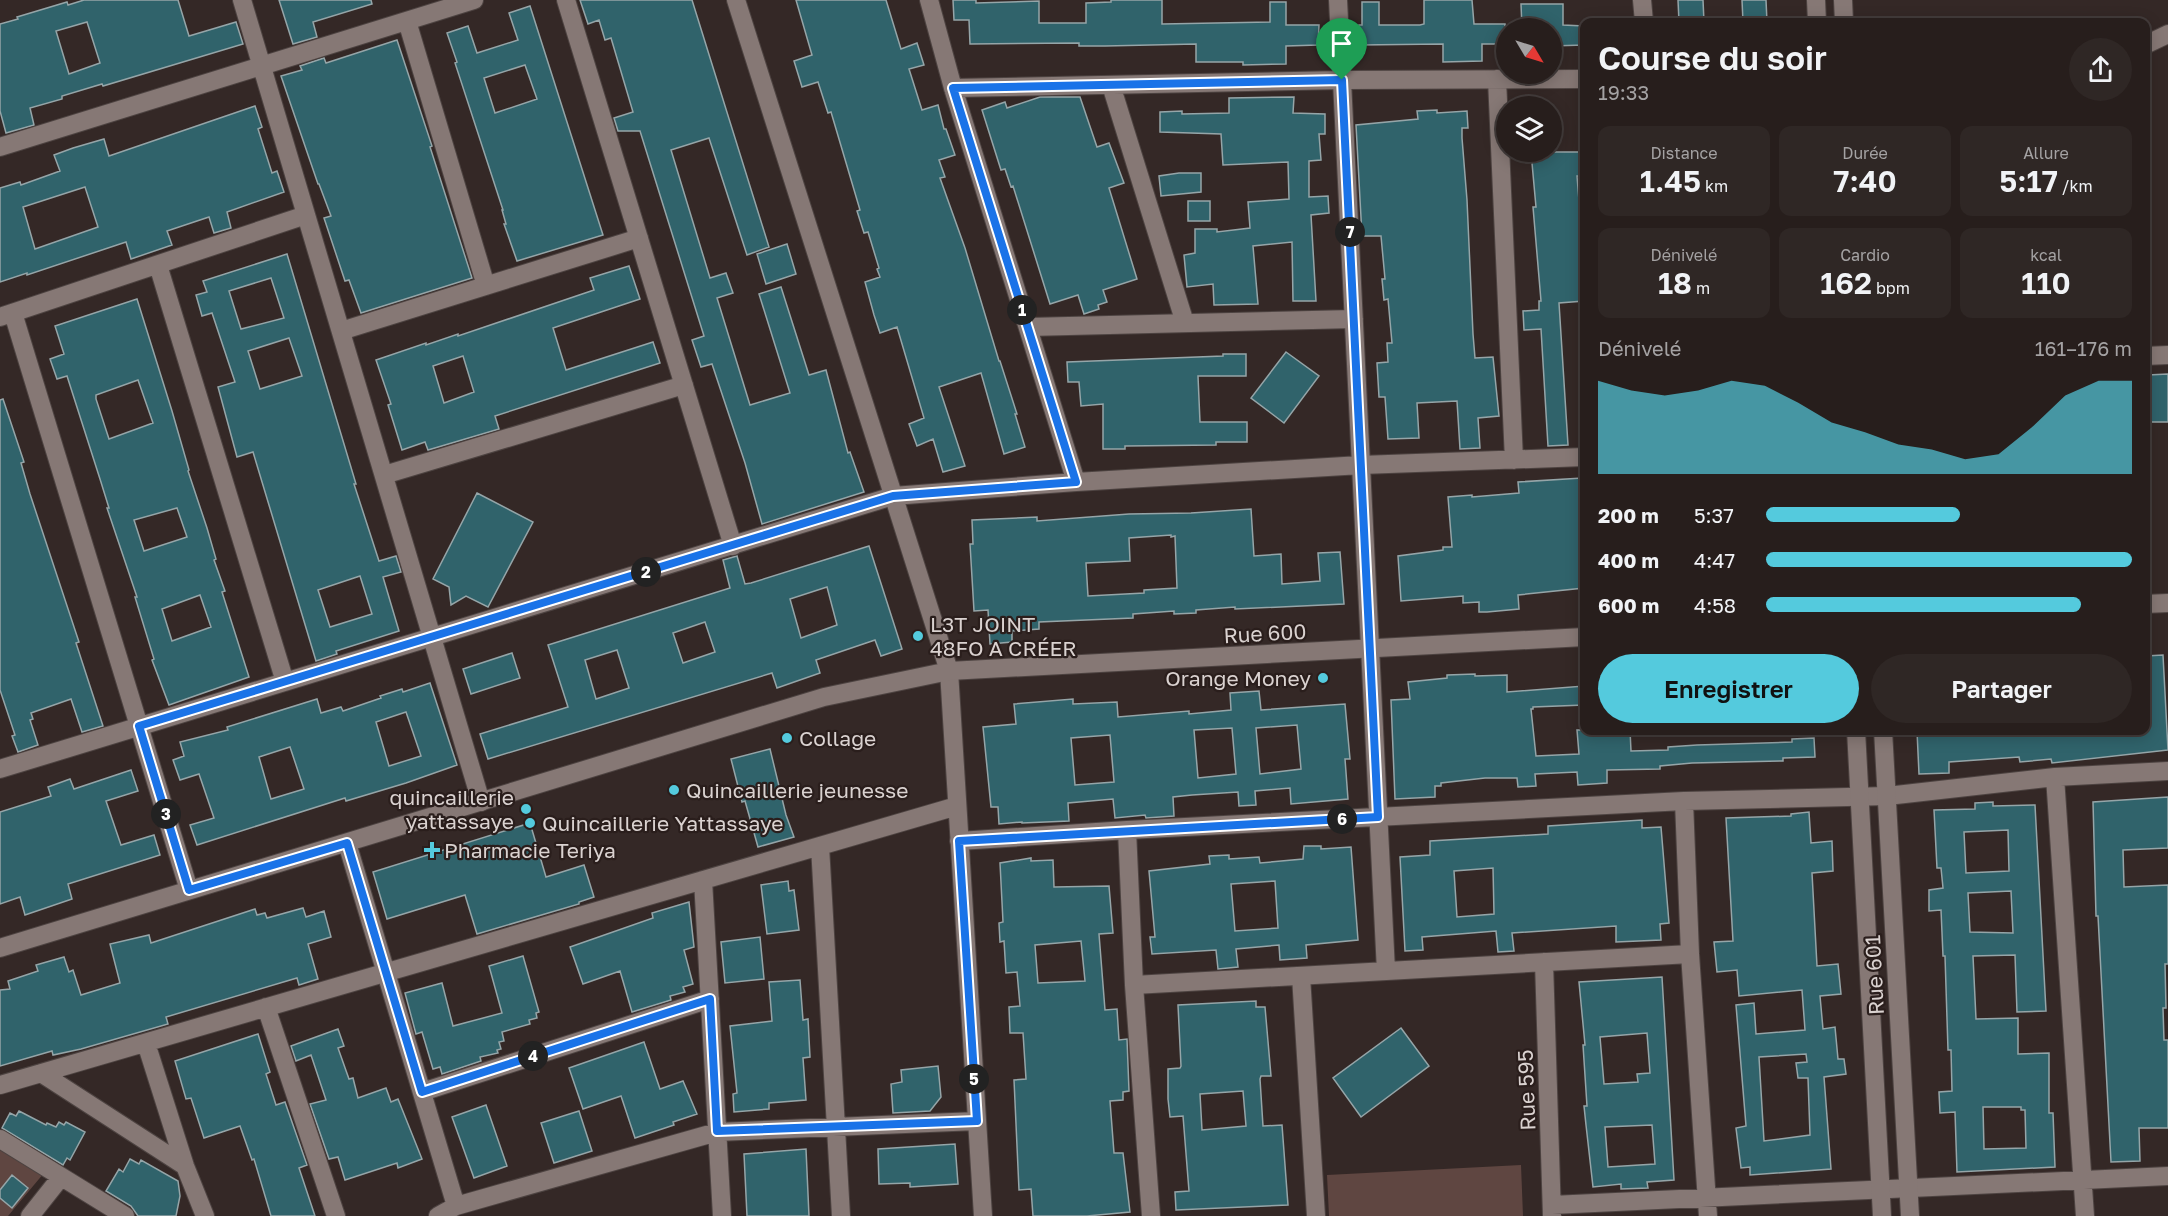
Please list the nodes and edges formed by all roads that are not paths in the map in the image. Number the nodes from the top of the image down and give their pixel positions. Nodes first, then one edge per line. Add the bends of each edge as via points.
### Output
1 (242, 0) edge
2 (474, 0) edge
3 (566, 0) edge
4 (736, 0) edge
5 (929, 0) edge
6 (1338, 0) edge
7 (1642, 0) edge
8 (1816, 0) edge
9 (1843, 0) edge
10 (1644, 18) edge
11 (1817, 18) edge
12 (1844, 18) edge
13 (407, 21) junction
14 (2168, 34) edge
15 (2150, 43) edge
16 (261, 66) junction
17 (1496, 79) edge
18 (1562, 79) edge
19 (1580, 79) edge
20 (1342, 80) junction
21 (1497, 84) edge
22 (1110, 85) junction
23 (953, 88) junction
24 (0, 147) edge
25 (306, 215) junction
26 (639, 238) junction
27 (158, 265) junction
28 (486, 286) junction
29 (7, 315) edge
30 (1354, 319) junction
31 (1185, 323) junction
32 (1028, 327) junction
33 (341, 331) junction
34 (2168, 355) edge
35 (2150, 356) edge
36 (684, 385) junction
37 (1580, 457) edge
38 (1514, 460) junction
39 (1361, 465) junction
40 (384, 475) junction
41 (1076, 482) junction
42 (893, 496) junction
43 (733, 546) junction
44 (2168, 603) edge
45 (2150, 604) edge
46 (432, 637) junction
47 (1580, 638) edge
48 (1370, 650) junction
49 (949, 671) junction
50 (285, 682) junction
51 (139, 726) junction
52 (1856, 735) edge
53 (1883, 735) edge
54 (0, 769) edge
55 (2168, 771) edge
56 (2055, 777) junction
57 (1887, 795) junction
58 (1860, 796) junction
59 (1684, 801) junction
60 (482, 802) junction
61 (957, 806) junction
62 (1378, 817) junction
63 (1127, 830) junction
64 (959, 841) junction
65 (347, 843) junction
66 (820, 846) junction
67 (703, 880) junction
68 (189, 890) junction
69 (0, 948) edge
70 (1690, 954) junction
71 (1544, 962) junction
72 (1386, 971) junction
73 (386, 972) junction
74 (1301, 976) junction
75 (1134, 985) junction
76 (710, 999) junction
77 (266, 1007) junction
78 (146, 1043) junction
79 (41, 1073) junction
80 (0, 1085) edge
81 (422, 1092) junction
82 (977, 1121) junction
83 (837, 1127) junction
84 (717, 1131) junction
85 (0, 1139) edge
86 (185, 1166) junction
87 (2168, 1176) edge
88 (61, 1177) junction
89 (2083, 1180) junction
90 (1909, 1188) junction
91 (1881, 1189) junction
92 (1706, 1197) junction
93 (456, 1206) junction
94 (1552, 1210) edge
95 (30, 1216) edge
96 (125, 1216) edge
97 (205, 1216) edge
98 (336, 1216) edge
99 (438, 1216) edge
100 (722, 1216) edge
101 (841, 1216) edge
102 (983, 1216) edge
103 (1151, 1216) edge
104 (1316, 1216) edge
105 (1707, 1216) edge
106 (1882, 1216) edge
107 (1911, 1216) edge
108 (2085, 1216) edge

1 - 16 street
2 - 13 street
3 - 26 street
4 - 42 street
5 - 23 street
6 - 20 street
7 - 10 street
8 - 11 street
9 - 12 street
13 - 16 street
13 - 28 street
14 - 15 street
16 - 24 street
16 - 25 street
17 - 20 street
18 - 19 street
20 - 22 street
20 - 30 street
21 - 38 street
22 - 23 street
22 - 31 street
23 - 32 street
25 - 27 street
25 - 33 street
26 - 28 street
26 - 36 street
27 - 29 street
27 - 50 street
28 - 33 street
29 - 51 street
30 - 31 street
30 - 39 street
31 - 32 street
32 - 41 street
33 - 40 street
34 - 35 street
36 - 40 street
36 - 43 street
37 - 38 street
38 - 39 street
39 - 41 street
39 - 48 street
40 - 46 street
41 - 42 street
42 - 43 street
42 - 49 street
43 - 46 street
44 - 45 street
46 - 50 street
46 - 60 street
47 - 48 street, Rue 600
48 - 49 street, Rue 600
48 - 62 street
49 - 60 street, Rue 600 via 824,697
49 - 61 street
50 - 51 street
51 - 54 street
51 - 68 street
52 - 58 street, Rue 601
53 - 57 street, Rue 601
55 - 56 street
56 - 57 street
56 - 89 street
57 - 58 street
57 - 90 street, Rue 601
58 - 59 street
58 - 91 street, Rue 601
59 - 62 street
59 - 70 street
60 - 65 street, Rue 600
61 - 64 street
61 - 66 street
62 - 63 street
62 - 72 street
63 - 64 street
63 - 75 street
64 - 82 street
65 - 68 street, Rue 600
65 - 73 street
66 - 67 street
66 - 83 street
67 - 73 street
67 - 76 street
68 - 69 street, Rue 600
70 - 71 street
70 - 92 street
71 - 72 street
71 - 94 street, Rue 595
72 - 74 street
73 - 77 street
73 - 81 street
74 - 75 street
74 - 104 street
75 - 103 street
76 - 81 street
76 - 84 street
77 - 78 street
77 - 98 street
78 - 79 street
78 - 86 street
79 - 80 street
79 - 86 street
81 - 93 street
82 - 83 street
82 - 102 street
83 - 84 street
83 - 101 street
84 - 93 street
84 - 100 street
85 - 88 street
86 - 97 street
87 - 89 street
88 - 95 street
88 - 96 street
89 - 90 street
89 - 108 street
90 - 91 street
90 - 107 street, Rue 601
91 - 92 street
91 - 106 street, Rue 601
92 - 94 street
92 - 105 street
93 - 99 street

